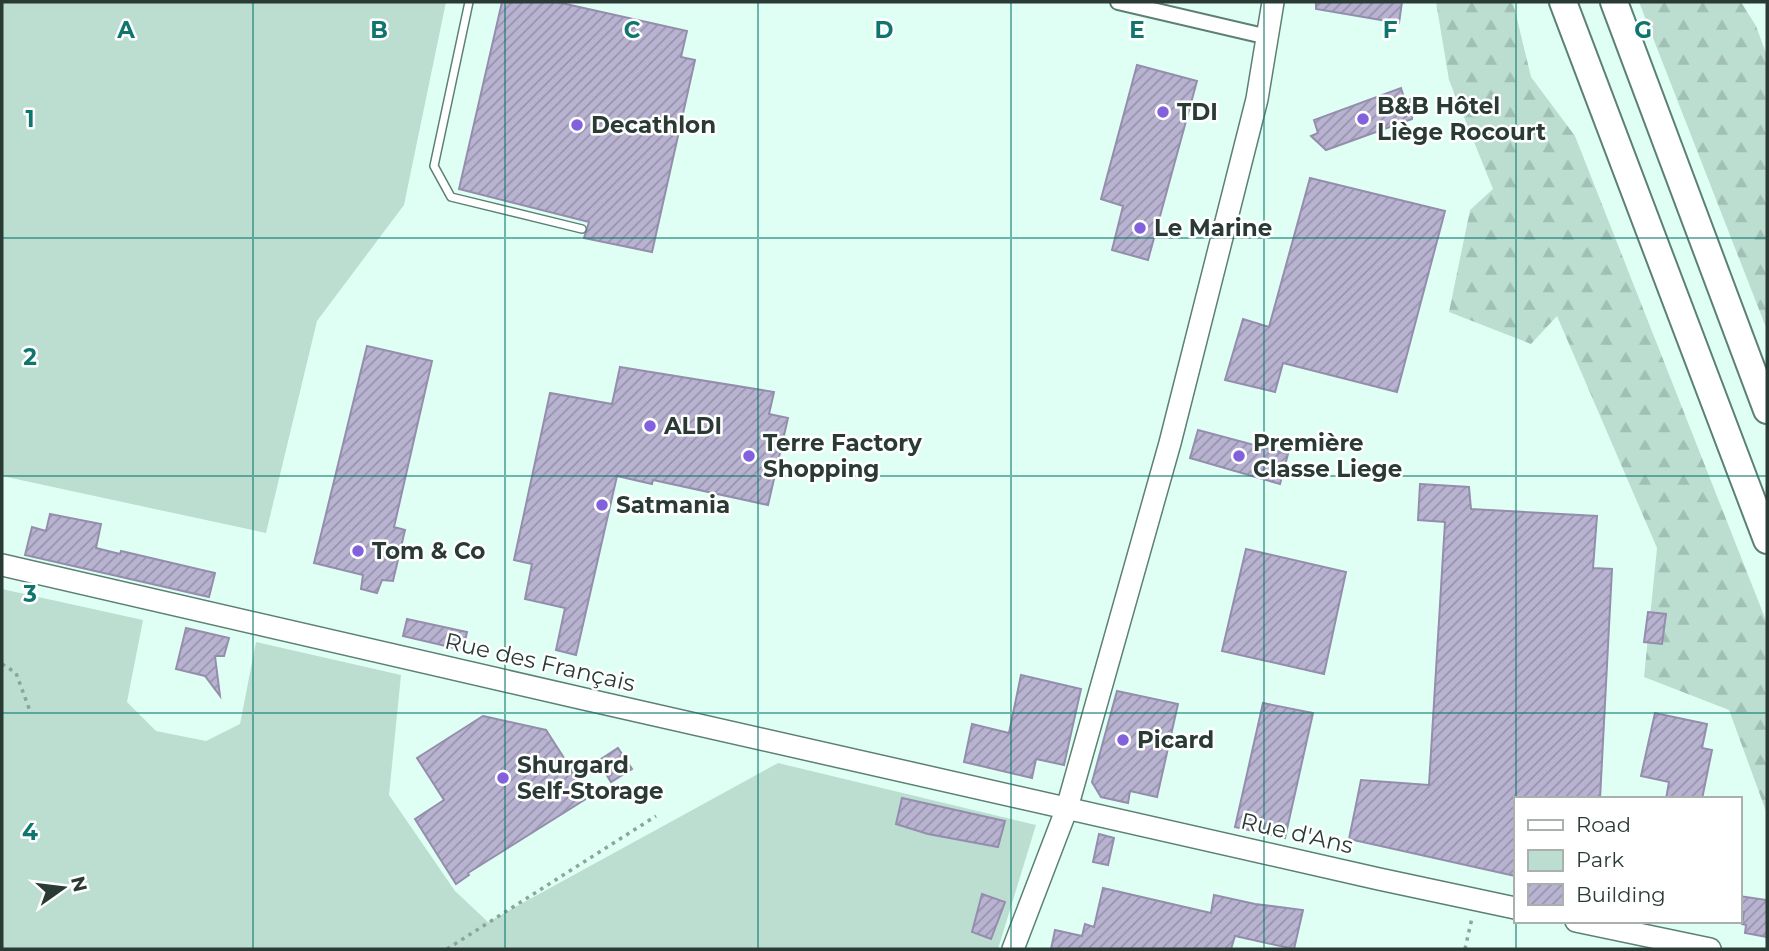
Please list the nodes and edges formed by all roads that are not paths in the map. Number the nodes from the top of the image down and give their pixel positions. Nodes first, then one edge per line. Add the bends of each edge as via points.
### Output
1 (469, 2) edge
2 (1118, 2) edge
3 (1273, 2) edge
4 (1563, 2) edge
5 (1614, 2) edge
6 (1268, 37) junction
7 (582, 229) dead end
8 (1767, 410) edge
9 (1767, 540) edge
10 (2, 565) edge
11 (1067, 808) junction
12 (1514, 908) edge
13 (1586, 923) edge
14 (1013, 949) edge
15 (1710, 949) edge

1 - 7 lane via 434,166 451,197
2 - 6 street
3 - 6 main road
4 - 9 highway
5 - 8 highway
6 - 11 main road via 1257,99 1170,443
10 - 11 main road, Rue des Français
11 - 12 main road, Rue d'Ans
11 - 14 main road
13 - 15 main road

